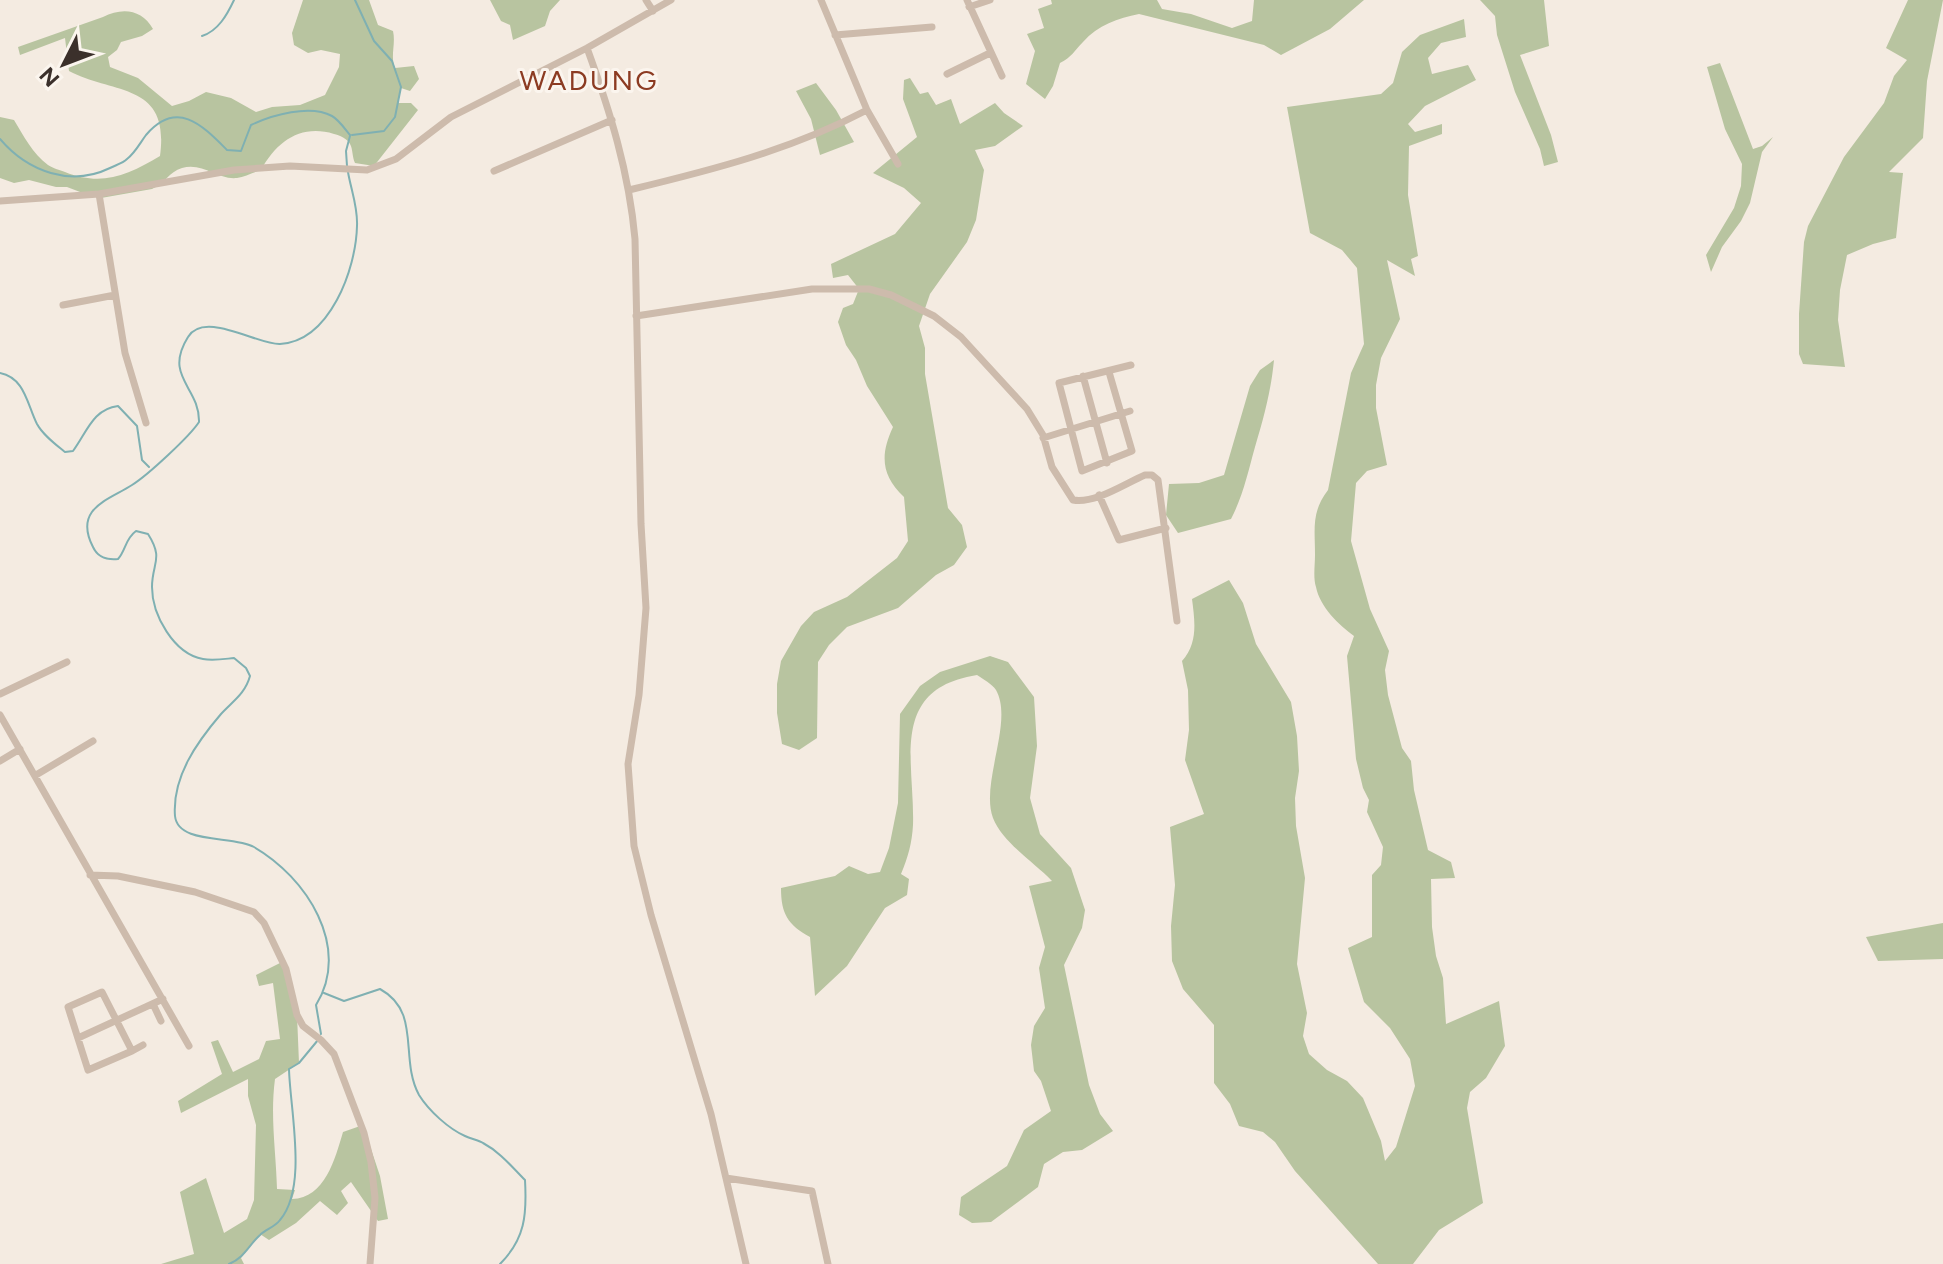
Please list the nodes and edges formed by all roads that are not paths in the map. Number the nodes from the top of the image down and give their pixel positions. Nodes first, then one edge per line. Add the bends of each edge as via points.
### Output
1 (646, 0) edge
2 (671, 0) edge
3 (821, 0) edge
4 (990, 0) edge
5 (968, 3) edge
6 (653, 11) junction
7 (932, 27) dead end
8 (835, 35) junction
9 (587, 48) junction
10 (990, 53) junction
11 (947, 74) dead end
12 (1002, 76) dead end
13 (867, 110) junction
14 (612, 120) junction
15 (898, 164) dead end
16 (494, 171) dead end
17 (629, 190) junction
18 (99, 194) junction
19 (0, 201) edge
20 (115, 295) junction
21 (63, 305) dead end
22 (636, 316) junction
23 (1131, 365) dead end
24 (1109, 372) junction
25 (1083, 376) junction
26 (1130, 411) dead end
27 (1120, 414) junction
28 (1095, 422) junction
29 (146, 423) dead end
30 (1070, 430) junction
31 (1043, 438) junction
32 (1107, 463) junction
33 (1099, 495) junction
34 (1166, 528) junction
35 (1177, 621) dead end
36 (67, 662) dead end
37 (0, 694) edge
38 (0, 715) edge
39 (93, 741) dead end
40 (20, 749) junction
41 (0, 761) edge
42 (36, 775) junction
43 (90, 875) junction
44 (163, 999) junction
45 (153, 1004) junction
46 (161, 1021) dead end
47 (117, 1022) junction
48 (78, 1038) junction
49 (143, 1045) dead end
50 (189, 1046) dead end
51 (132, 1051) junction
52 (726, 1178) junction
53 (370, 1264) edge
54 (746, 1264) edge
55 (828, 1264) edge

1 - 6 street
2 - 6 street
3 - 8 street
4 - 5 street
5 - 10 street
6 - 9 street
7 - 8 street
8 - 13 street
9 - 14 street
9 - 18 street via 451,117 396,159 367,170 234,170
10 - 11 street
10 - 12 street
13 - 15 street
13 - 17 street via 754,158
14 - 16 street
14 - 17 street
17 - 22 street
18 - 19 street
18 - 20 street
20 - 21 street
20 - 29 street
22 - 31 street via 812,289 869,289 891,295 934,316 961,337 1027,409
22 - 52 street via 646,608 628,764 634,846
23 - 24 street
24 - 25 street
24 - 27 street
25 - 28 street
25 - 30 street via 1059,383
26 - 27 street
27 - 28 street
27 - 32 street via 1132,451
28 - 30 street
28 - 32 street
30 - 31 street
30 - 32 street via 1082,471
31 - 33 street via 1052,467 1073,500
33 - 34 street via 1119,540
33 - 34 street via 1145,475 1155,476
34 - 35 street
36 - 37 street
38 - 40 street
39 - 42 street
40 - 41 street
40 - 42 street
42 - 43 street
43 - 44 street
43 - 53 street via 148,881 205,895 254,912 264,923 286,969 303,1026 334,1054 344,1076 371,1162 375,1198
44 - 45 street
44 - 50 street
45 - 46 street
45 - 47 street
47 - 48 street
47 - 48 street via 102,992 68,1007
47 - 51 street
48 - 51 street via 88,1070
49 - 51 street
52 - 54 street
52 - 55 street via 812,1191

